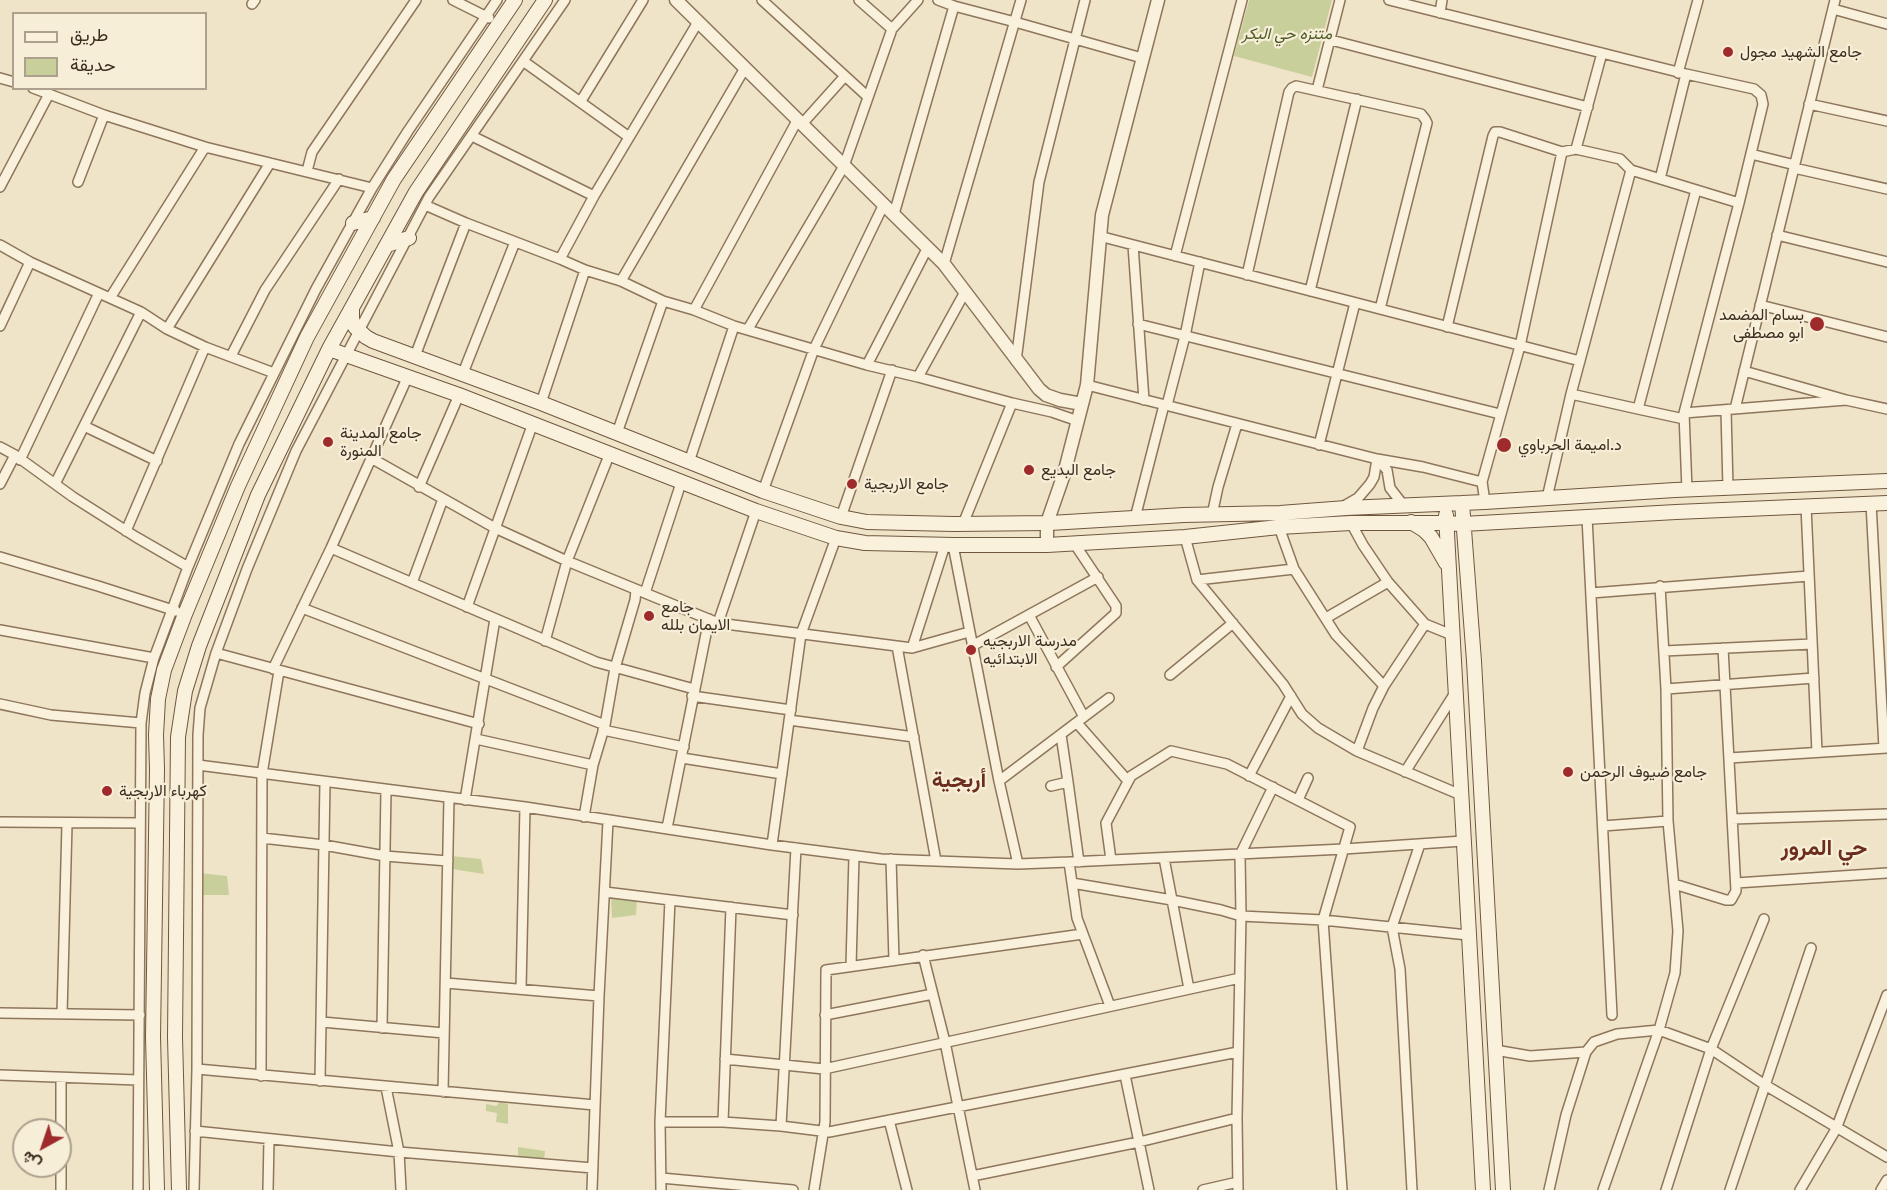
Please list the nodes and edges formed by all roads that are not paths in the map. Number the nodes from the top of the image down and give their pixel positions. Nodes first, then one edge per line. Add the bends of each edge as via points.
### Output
1 (416, 0) edge
2 (453, 0) edge
3 (497, 0) edge
4 (515, 0) edge
5 (545, 0) edge
6 (565, 0) edge
7 (643, 0) edge
8 (762, 0) edge
9 (859, 0) edge
10 (918, 0) edge
11 (938, 0) edge
12 (1021, 0) edge
13 (1085, 0) edge
14 (1158, 0) edge
15 (1242, 0) edge
16 (1340, 0) edge
17 (1389, 0) edge
18 (1442, 0) edge
19 (1698, 0) edge
20 (682, 2) edge
21 (1834, 4) edge
22 (954, 6) junction
23 (1440, 13) junction
24 (486, 16) junction
25 (698, 22) junction
26 (1015, 22) junction
27 (499, 23) junction
28 (1887, 24) edge
29 (892, 29) junction
30 (1074, 39) junction
31 (1331, 40) junction
32 (1602, 53) junction
33 (1142, 58) junction
34 (524, 61) junction
35 (745, 68) junction
36 (1682, 73) junction
37 (845, 76) junction
38 (38, 90) edge
39 (1317, 90) junction
40 (49, 94) junction
41 (868, 97) junction
42 (1357, 99) junction
43 (580, 101) junction
44 (1809, 104) junction
45 (1588, 107) junction
46 (104, 115) junction
47 (1887, 121) edge
48 (800, 122) junction
49 (472, 136) junction
50 (629, 137) junction
51 (205, 147) junction
52 (1576, 148) junction
53 (1562, 152) junction
54 (1751, 154) junction
55 (270, 163) junction
56 (844, 166) junction
57 (1794, 166) junction
58 (1631, 170) junction
59 (307, 171) junction
60 (339, 179) junction
61 (394, 179) junction
62 (1660, 179) junction
63 (78, 182) dead end
64 (0, 187) edge
65 (372, 188) junction
66 (1887, 189) edge
67 (1696, 190) junction
68 (416, 192) junction
69 (594, 196) junction
70 (1739, 203) junction
71 (884, 204) junction
72 (425, 205) junction
73 (894, 214) junction
74 (373, 218) junction
75 (353, 223) junction
76 (466, 224) junction
77 (1778, 235) junction
78 (1099, 236) junction
79 (409, 238) junction
80 (515, 242) junction
81 (0, 245) edge
82 (387, 245) junction
83 (1132, 245) junction
84 (927, 248) junction
85 (1175, 256) junction
86 (560, 259) junction
87 (30, 262) junction
88 (1200, 262) junction
89 (1887, 262) edge
90 (944, 264) junction
91 (585, 270) junction
92 (1246, 275) junction
93 (621, 281) junction
94 (1310, 291) junction
95 (965, 292) junction
96 (99, 293) junction
97 (110, 298) junction
98 (663, 301) junction
99 (1355, 303) junction
100 (1760, 305) junction
101 (352, 308) junction
102 (1380, 309) junction
103 (694, 310) junction
104 (141, 312) junction
105 (1138, 324) junction
106 (0, 326) edge
107 (734, 326) junction
108 (1447, 327) junction
109 (166, 329) junction
110 (748, 330) junction
111 (359, 331) junction
112 (1185, 336) junction
113 (1887, 337) edge
114 (1520, 346) junction
115 (206, 347) junction
116 (329, 349) junction
117 (814, 349) junction
118 (401, 351) junction
119 (347, 355) junction
120 (231, 356) junction
121 (415, 356) junction
122 (1017, 361) junction
123 (1580, 362) junction
124 (867, 365) junction
125 (892, 370) junction
126 (394, 371) junction
127 (1744, 371) junction
128 (274, 372) junction
129 (463, 373) junction
130 (1338, 374) junction
131 (408, 376) junction
132 (918, 376) junction
133 (1087, 385) junction
134 (1571, 394) junction
135 (459, 395) junction
136 (1144, 400) junction
137 (1846, 400) junction
138 (541, 403) junction
139 (1012, 404) junction
140 (1082, 404) junction
141 (1165, 405) junction
142 (1887, 409) edge
143 (1638, 410) junction
144 (1730, 410) junction
145 (1500, 414) junction
146 (1684, 416) junction
147 (1078, 421) junction
148 (533, 423) junction
149 (1237, 424) junction
150 (84, 426) junction
151 (617, 433) junction
152 (1319, 445) junction
153 (0, 447) edge
154 (610, 453) junction
155 (17, 457) junction
156 (370, 459) junction
157 (1377, 459) junction
158 (157, 460) junction
159 (689, 462) junction
160 (1887, 481) edge
161 (1482, 482) junction
162 (681, 483) junction
163 (0, 484) edge
164 (55, 484) junction
165 (419, 487) junction
166 (1728, 488) junction
167 (1687, 490) junction
168 (763, 491) junction
169 (1547, 498) junction
170 (443, 499) junction
171 (1485, 502) junction
172 (1462, 503) junction
173 (1871, 503) junction
174 (1887, 503) edge
175 (1445, 504) junction
176 (1404, 506) junction
177 (1806, 506) junction
178 (1340, 509) junction
179 (756, 511) junction
180 (1676, 512) junction
181 (1212, 515) junction
182 (841, 517) junction
183 (1587, 517) junction
184 (1135, 518) junction
185 (1411, 522) junction
186 (1503, 522) junction
187 (1047, 523) junction
188 (1445, 523) junction
189 (963, 524) junction
190 (1351, 524) junction
191 (1464, 524) junction
192 (1279, 527) junction
193 (495, 528) junction
194 (126, 531) junction
195 (1185, 537) junction
196 (836, 538) junction
197 (1074, 543) junction
198 (949, 545) junction
199 (1047, 545) junction
200 (331, 548) junction
201 (0, 557) edge
202 (1467, 559) junction
203 (567, 561) junction
204 (188, 567) junction
205 (1294, 569) junction
206 (1449, 570) junction
207 (1809, 576) junction
208 (1098, 577) junction
209 (1197, 580) junction
210 (1388, 582) junction
211 (412, 583) junction
212 (1660, 586) junction
213 (640, 591) junction
214 (1591, 593) junction
215 (1470, 605) junction
216 (1451, 606) junction
217 (467, 607) junction
218 (302, 608) junction
219 (179, 612) junction
220 (1029, 615) junction
221 (1326, 618) junction
222 (495, 619) junction
223 (713, 621) junction
224 (1233, 623) junction
225 (1425, 624) junction
226 (0, 630) edge
227 (969, 632) junction
228 (801, 634) junction
229 (1452, 635) junction
230 (545, 641) junction
231 (1812, 644) junction
232 (897, 646) junction
233 (972, 646) junction
234 (912, 648) junction
235 (1723, 648) junction
236 (1664, 651) junction
237 (216, 653) junction
238 (154, 658) junction
239 (1056, 667) junction
240 (615, 668) junction
241 (276, 670) junction
242 (1170, 675) dead end
243 (1814, 678) junction
244 (486, 679) junction
245 (1725, 685) junction
246 (1384, 686) junction
247 (1666, 688) junction
248 (693, 692) junction
249 (1455, 693) junction
250 (1291, 696) junction
251 (1109, 698) dead end
252 (0, 704) edge
253 (790, 715) junction
254 (1081, 720) junction
255 (141, 723) junction
256 (479, 724) junction
257 (604, 728) junction
258 (1061, 735) junction
259 (914, 737) junction
260 (476, 739) junction
261 (684, 747) junction
262 (1885, 748) edge
263 (1357, 751) junction
264 (1817, 752) junction
265 (682, 758) junction
266 (1729, 758) junction
267 (198, 765) junction
268 (593, 765) junction
269 (1406, 772) junction
270 (262, 774) junction
271 (782, 774) junction
272 (1249, 776) junction
273 (1308, 778) dead end
274 (999, 781) junction
275 (1128, 781) junction
276 (325, 782) junction
277 (1068, 782) junction
278 (1051, 786) dead end
279 (1273, 788) junction
280 (386, 790) junction
281 (1461, 795) junction
282 (449, 798) junction
283 (465, 800) junction
284 (1298, 800) junction
285 (525, 807) junction
286 (1887, 814) edge
287 (584, 817) junction
288 (1732, 819) junction
289 (608, 821) junction
290 (1668, 821) junction
291 (0, 822) edge
292 (140, 823) junction
293 (67, 824) junction
294 (1603, 826) junction
295 (667, 828) junction
296 (262, 838) junction
297 (1463, 841) junction
298 (1420, 844) junction
299 (324, 845) junction
300 (772, 845) junction
301 (796, 848) junction
302 (1344, 849) junction
303 (1239, 855) junction
304 (385, 856) junction
305 (854, 856) junction
306 (1164, 858) junction
307 (891, 859) junction
308 (1111, 860) junction
309 (448, 861) junction
310 (936, 861) junction
311 (1069, 862) junction
312 (1079, 862) junction
313 (1018, 864) junction
314 (1887, 873) edge
315 (1072, 883) junction
316 (1736, 883) junction
317 (1674, 884) junction
318 (140, 890) junction
319 (156, 890) junction
320 (605, 892) junction
321 (670, 900) junction
322 (1172, 900) junction
323 (731, 907) junction
324 (793, 915) junction
325 (1241, 916) junction
326 (1764, 919) dead end
327 (1323, 920) junction
328 (1489, 923) junction
329 (1392, 927) junction
330 (1468, 929) junction
331 (1083, 934) junction
332 (1811, 948) dead end
333 (923, 955) junction
334 (894, 960) junction
335 (851, 966) junction
336 (1491, 967) junction
337 (1470, 969) junction
338 (1240, 978) junction
339 (446, 983) junction
340 (521, 989) junction
341 (1189, 989) junction
342 (933, 994) junction
343 (1887, 995) edge
344 (599, 996) junction
345 (1110, 1006) junction
346 (0, 1013) edge
347 (63, 1014) junction
348 (140, 1015) junction
349 (825, 1015) junction
350 (1612, 1015) dead end
351 (322, 1022) junction
352 (382, 1028) junction
353 (1659, 1030) junction
354 (444, 1033) junction
355 (945, 1042) junction
356 (1711, 1049) junction
357 (1495, 1050) junction
358 (1238, 1052) junction
359 (1586, 1052) junction
360 (725, 1059) junction
361 (784, 1065) junction
362 (197, 1069) junction
363 (824, 1069) junction
364 (0, 1075) edge
365 (1125, 1075) junction
366 (261, 1076) junction
367 (61, 1078) junction
368 (138, 1080) junction
369 (320, 1081) junction
370 (1765, 1085) junction
371 (386, 1087) junction
372 (443, 1092) junction
373 (595, 1105) junction
374 (958, 1106) junction
375 (1237, 1118) junction
376 (889, 1120) junction
377 (660, 1122) junction
378 (723, 1122) junction
379 (781, 1126) junction
380 (1837, 1127) junction
381 (195, 1131) junction
382 (824, 1131) junction
383 (269, 1139) junction
384 (1138, 1142) junction
385 (399, 1152) junction
386 (1887, 1156) edge
387 (593, 1168) junction
388 (972, 1176) junction
389 (661, 1178) junction
390 (1887, 1180) edge
391 (1238, 1186) edge
392 (61, 1190) edge
393 (138, 1190) edge
394 (157, 1190) edge
395 (179, 1190) edge
396 (194, 1190) edge
397 (268, 1190) edge
398 (401, 1190) edge
399 (592, 1190) edge
400 (661, 1190) edge
401 (793, 1190) edge
402 (814, 1190) edge
403 (906, 1190) edge
404 (975, 1190) edge
405 (1149, 1190) edge
406 (1203, 1190) edge
407 (1342, 1190) edge
408 (1412, 1190) edge
409 (1482, 1190) edge
410 (1503, 1190) edge
411 (1549, 1190) edge
412 (1603, 1190) edge
413 (1666, 1190) edge
414 (1730, 1190) edge
415 (1800, 1190) edge
416 (1881, 1190) edge

1 - 59 street via 312,152
2 - 24 street
3 - 24 street
4 - 27 main road
5 - 68 main road
6 - 34 street
7 - 43 street
8 - 37 street
9 - 29 street
10 - 29 street
11 - 22 street
12 - 26 street
13 - 30 street
14 - 33 street
15 - 85 street
16 - 31 street
17 - 23 street
18 - 23 street
19 - 36 street
20 - 25 street
21 - 28 street
21 - 44 street
22 - 26 street
22 - 73 street
23 - 32 street
24 - 27 street
24 - 65 street
25 - 35 street
25 - 50 street
26 - 30 street
26 - 90 street
27 - 61 main road
29 - 41 street
30 - 33 street
30 - 122 street via 1039,182
31 - 39 street
31 - 45 street
32 - 36 street
32 - 45 street
33 - 78 street
34 - 43 street
34 - 49 street
35 - 48 street
35 - 93 street
36 - 54 street via 1754,89 1761,95 1763,104
36 - 62 street
37 - 41 street
37 - 48 street
38 - 40 street
39 - 42 street
39 - 92 street via 1296,86 1289,92
40 - 46 street
40 - 64 street
41 - 56 street
42 - 94 street
42 - 102 street via 1421,114 1426,123
43 - 50 street
44 - 47 street
44 - 57 street
45 - 52 street
46 - 51 street
46 - 63 street
48 - 56 street
48 - 103 street
49 - 69 street
49 - 72 street
50 - 69 street
51 - 55 street
51 - 97 street
52 - 53 street
52 - 58 street via 1620,159
53 - 108 street via 1500,132 1492,136
53 - 114 street
54 - 57 street
54 - 70 street
55 - 59 street
55 - 109 street
56 - 71 street
56 - 110 street
57 - 66 street
57 - 77 street
58 - 62 street
58 - 123 street
59 - 60 street
60 - 65 street
60 - 120 street via 265,291
61 - 68 main road
61 - 74 main road
62 - 67 street
65 - 75 street
67 - 70 street
67 - 143 street
68 - 82 main road
69 - 86 street
70 - 146 street
71 - 73 street
71 - 117 street
72 - 76 street
72 - 79 street
73 - 84 street
74 - 75 main road
74 - 219 main road via 307,337
75 - 128 street
76 - 80 street
76 - 121 street
77 - 89 street
77 - 100 street
78 - 83 street
78 - 133 street
79 - 82 main road
79 - 111 street
80 - 86 street
80 - 129 street
81 - 87 street
82 - 101 main road
83 - 85 street
83 - 105 street
84 - 90 street
84 - 124 street
85 - 88 street
86 - 91 street
87 - 96 street
87 - 106 street
88 - 92 street
88 - 112 street
90 - 95 street
91 - 93 street
91 - 138 street
92 - 94 street
93 - 98 street
94 - 99 street
95 - 122 street
95 - 132 street
96 - 97 street
96 - 155 street
97 - 104 street
98 - 103 street
98 - 151 street
99 - 102 street
99 - 130 street
100 - 113 street
100 - 127 street
101 - 111 main road via 352,319
101 - 116 main road
102 - 108 street
103 - 107 street
104 - 109 street
104 - 150 street
105 - 112 street
105 - 136 street
107 - 110 street
107 - 159 street
108 - 114 street
109 - 115 street
110 - 117 street
111 - 118 main road
111 - 119 street
112 - 130 street
112 - 141 street
114 - 123 street
114 - 145 street
115 - 120 street
115 - 158 street
116 - 119 main road
116 - 395 main road via 258,495 209,617 185,691 178,737 175,1037
117 - 124 street
117 - 168 street
118 - 121 main road
118 - 126 main road
119 - 126 main road
119 - 237 street via 297,451
120 - 128 street
121 - 129 main road
122 - 140 street via 1046,395
123 - 134 street
124 - 125 street
125 - 132 street
125 - 182 street
126 - 131 main road
127 - 137 street
127 - 144 street
128 - 204 street
129 - 138 main road
130 - 145 street
130 - 152 street
131 - 135 main road
131 - 156 street
132 - 139 street
133 - 136 street
133 - 140 street
134 - 143 street
134 - 169 street
135 - 148 main road
135 - 165 street
136 - 141 street
137 - 142 street
137 - 144 street
138 - 151 main road
139 - 147 street
139 - 189 street
140 - 147 street
141 - 149 street
141 - 184 street
143 - 146 street
144 - 146 street
144 - 166 street
145 - 161 street
146 - 167 street
147 - 187 street
148 - 154 main road
148 - 193 street
149 - 152 street
149 - 181 street
150 - 158 street
150 - 164 street
151 - 159 main road
152 - 157 street
153 - 155 street
154 - 162 main road
154 - 203 street
155 - 163 street
155 - 164 street
156 - 165 street
156 - 200 street
157 - 161 street
157 - 176 street via 1387,470 1390,488
157 - 178 street via 1370,484 1358,498
158 - 194 street
159 - 168 main road
160 - 166 main road
161 - 171 street
162 - 179 main road
162 - 213 street
164 - 194 street
165 - 170 street
166 - 167 main road
167 - 169 main road
167 - 180 main road
168 - 182 main road
169 - 171 main road
170 - 193 street
170 - 211 street
171 - 172 main road
172 - 175 main road
172 - 191 main road
173 - 174 main road
173 - 177 main road
173 - 262 street
175 - 176 main road
175 - 188 main road
176 - 178 main road
177 - 180 main road
177 - 207 street
178 - 181 main road
179 - 196 main road
179 - 223 street
180 - 183 main road
181 - 184 main road
182 - 189 main road via 867,522
183 - 186 main road
183 - 214 street
184 - 187 main road
185 - 188 main road
185 - 190 main road
185 - 206 main road via 1431,537
186 - 191 main road
186 - 202 main road via 1483,526 1472,535
187 - 189 main road
187 - 199 street
188 - 191 main road
188 - 206 main road
190 - 192 main road
190 - 210 street
191 - 202 main road
192 - 195 main road
192 - 205 street
193 - 203 street
193 - 217 street
194 - 204 street
195 - 197 main road
195 - 209 street
196 - 198 main road via 865,543
196 - 228 street
197 - 199 main road
197 - 208 street
198 - 199 main road
198 - 227 street
198 - 234 street
200 - 211 street
200 - 218 street
201 - 219 street
202 - 215 main road
203 - 213 street
203 - 230 street
204 - 219 street
205 - 209 street
205 - 221 street
206 - 216 main road
207 - 212 street
207 - 231 street
208 - 220 street
208 - 239 street via 1116,606 1116,613
209 - 224 street
210 - 221 street
210 - 225 street
211 - 217 street
212 - 214 street
212 - 236 street
213 - 223 street
213 - 240 street
214 - 294 street
215 - 216 main road
215 - 328 main road
216 - 229 main road
217 - 222 street
218 - 241 street
218 - 244 street
219 - 238 street
219 - 319 main road via 158,699
220 - 233 street
220 - 239 street
221 - 246 street via 1336,635
222 - 230 street
222 - 244 street
223 - 228 street
223 - 248 street
224 - 242 street
224 - 250 street
225 - 229 street
225 - 246 street
226 - 238 street
227 - 233 street
227 - 234 street
228 - 232 street
228 - 253 street
229 - 249 main road
230 - 240 street
231 - 235 street
231 - 243 street
232 - 234 street
232 - 259 street
233 - 274 street
235 - 236 street
235 - 245 street
236 - 247 street
237 - 241 street
237 - 267 street via 200,708
238 - 255 street
239 - 254 street
240 - 248 street
240 - 257 street
241 - 256 street
241 - 270 street
243 - 245 street
243 - 264 street
244 - 256 street
244 - 257 street
245 - 247 street
245 - 266 street
246 - 263 street
247 - 290 street
248 - 253 street
248 - 261 street
249 - 269 street
249 - 281 main road
250 - 263 street via 1310,721
250 - 272 street
251 - 254 street
252 - 255 street via 51,715
253 - 259 street
253 - 271 street
254 - 258 street
254 - 275 street
255 - 292 street
256 - 260 street
257 - 261 street
257 - 268 street
258 - 274 street
258 - 277 street
259 - 310 street
260 - 268 street
260 - 283 street
261 - 265 street
262 - 264 street
263 - 269 street
264 - 266 street
265 - 271 street
265 - 295 street
266 - 288 street
267 - 270 street
267 - 362 street
268 - 287 street
269 - 281 street
270 - 276 street
270 - 296 street
271 - 300 street
272 - 275 street via 1227,764 1171,751
272 - 279 street
273 - 284 street
274 - 313 street
275 - 308 street via 1106,823
276 - 280 street
276 - 299 street
277 - 278 street
277 - 312 street
279 - 284 street
279 - 303 street
280 - 282 street
280 - 304 street
281 - 297 main road
282 - 283 street
282 - 309 street
283 - 285 street
284 - 302 street via 1350,827
285 - 287 street
285 - 340 street
286 - 288 street
287 - 289 street
288 - 316 street
289 - 295 street
289 - 320 street
290 - 294 street
290 - 317 street
291 - 293 street
292 - 293 street
292 - 318 street
293 - 347 street
294 - 350 street
295 - 300 street
296 - 299 street
296 - 366 street
297 - 298 street
297 - 330 main road
298 - 302 street
298 - 329 street
299 - 304 street
299 - 351 street
300 - 301 street
301 - 305 street
301 - 324 street
302 - 303 street
302 - 327 street
303 - 306 street
303 - 325 street
304 - 309 street
304 - 352 street
305 - 307 street
305 - 335 street
306 - 308 street
306 - 322 street
307 - 310 street
307 - 334 street
308 - 312 street
309 - 339 street
310 - 313 street
311 - 312 street
311 - 313 street
311 - 315 street
314 - 316 street
315 - 322 street
315 - 331 street
316 - 317 street via 1731,900
317 - 353 street via 1678,932 1675,973
318 - 319 street
318 - 348 street
319 - 394 main road via 153,1038
320 - 321 street
320 - 344 street
321 - 323 street
321 - 377 street
322 - 325 street
322 - 341 street
323 - 324 street
323 - 360 street
324 - 361 street
325 - 327 street
325 - 338 street
326 - 356 street
327 - 329 street
327 - 407 street
328 - 330 main road via 1479,933
328 - 336 main road
329 - 330 street
329 - 408 street via 1400,969
330 - 337 main road
331 - 333 street
331 - 345 street
332 - 370 street
333 - 334 street
333 - 342 street
334 - 335 street
335 - 349 street via 826,970
336 - 337 main road via 1480,958
336 - 357 main road
337 - 409 main road
338 - 341 street
338 - 358 street
339 - 340 street
339 - 354 street
340 - 344 street
341 - 345 street
342 - 349 street
342 - 355 street
343 - 380 street
344 - 373 street
345 - 355 street
346 - 347 street
347 - 348 street
348 - 368 street
349 - 363 street
351 - 352 street
351 - 369 street
352 - 354 street
353 - 356 street
353 - 359 street via 1617,1034 1594,1042
353 - 412 street
354 - 372 street
355 - 363 street
355 - 374 street
356 - 370 street
356 - 413 street
357 - 359 street via 1530,1056
357 - 410 main road
358 - 365 street
358 - 375 street
359 - 411 street via 1566,1115
360 - 361 street
360 - 378 street
361 - 363 street
361 - 379 street
362 - 366 street
362 - 381 street
363 - 382 street
364 - 367 street
365 - 374 street
365 - 384 street
366 - 369 street
367 - 368 street
367 - 392 street
368 - 393 street
369 - 371 street
370 - 380 street
370 - 414 street
371 - 372 street
371 - 385 street
372 - 373 street
373 - 387 street
374 - 376 street
374 - 388 street
375 - 384 street
375 - 391 street
376 - 382 street
376 - 403 street
377 - 378 street
377 - 389 street
378 - 379 street
379 - 382 street
380 - 386 street
380 - 415 street
381 - 383 street
381 - 396 street
382 - 402 street
383 - 385 street
383 - 397 street
384 - 388 street
384 - 405 street
385 - 387 street
385 - 398 street
387 - 399 street
388 - 404 street
389 - 400 street
389 - 401 street
390 - 416 street
391 - 406 street

